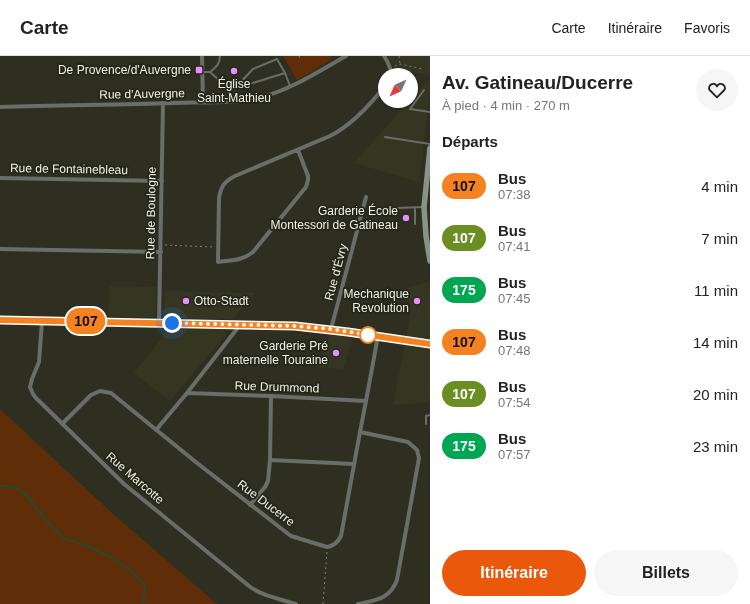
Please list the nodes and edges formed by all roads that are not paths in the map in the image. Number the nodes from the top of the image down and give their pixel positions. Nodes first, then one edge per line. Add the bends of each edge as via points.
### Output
1 (202, 56) edge
2 (220, 56) edge
3 (346, 56) edge
4 (384, 56) edge
5 (336, 59) edge
6 (390, 68) edge
7 (203, 72) junction
8 (210, 72) junction
9 (285, 73) junction
10 (290, 87) junction
11 (235, 88) junction
12 (230, 90) junction
13 (424, 90) dead end
14 (378, 94) edge
15 (232, 101) junction
16 (203, 102) junction
17 (163, 103) junction
18 (0, 106) edge
19 (430, 112) edge
20 (385, 137) dead end
21 (430, 144) edge
22 (430, 148) edge
23 (298, 150) junction
24 (0, 178) edge
25 (162, 181) junction
26 (366, 197) dead end
27 (397, 208) dead end
28 (415, 208) junction
29 (424, 208) junction
30 (415, 224) dead end
31 (0, 249) edge
32 (161, 252) junction
33 (430, 261) edge
34 (0, 320) edge
35 (42, 321) junction
36 (160, 323) junction
37 (240, 325) junction
38 (331, 329) junction
39 (378, 336) junction
40 (430, 344) edge
41 (187, 394) junction
42 (271, 396) junction
43 (366, 401) junction
44 (430, 415) edge
45 (62, 424) junction
46 (426, 424) dead end
47 (156, 430) junction
48 (360, 432) junction
49 (270, 460) junction
50 (354, 464) junction
51 (250, 505) junction
52 (296, 604) edge
53 (358, 604) edge

1 - 7 street
2 - 8 lane via 219,64
3 - 5 street, Rue d'Auvergne
4 - 6 street
5 - 10 street, Rue d'Auvergne
7 - 8 lane
7 - 16 street
8 - 12 lane
9 - 10 lane
9 - 11 lane
9 - 11 lane via 277,59 253,69
10 - 15 street, Rue d'Auvergne via 254,99
11 - 12 lane
12 - 15 lane
13 - 19 lane via 410,109
14 - 23 street via 350,124
15 - 16 street, Rue d'Auvergne
16 - 17 street, Rue d'Auvergne
17 - 18 street, Rue d'Auvergne
17 - 25 street, Rue de Boulogne
20 - 21 lane
22 - 29 main road
23 - 23 street via 226,181 219,198 218,262 245,258 253,252 306,187 307,172
24 - 25 street, Rue de Fontainebleau
25 - 32 street, Rue de Boulogne
26 - 38 street, Rue d'Évry
27 - 28 lane
28 - 29 lane
28 - 30 lane
29 - 33 main road
31 - 32 street
32 - 36 street, Rue de Boulogne
34 - 35 street
35 - 36 street
35 - 45 street, Rue Marcotte via 39,362 30,387 36,398
36 - 37 street
37 - 38 street
37 - 41 street
38 - 39 street
39 - 40 street
39 - 43 street
41 - 42 street, Rue Drummond
41 - 47 street
42 - 43 street, Rue Drummond
42 - 49 street
43 - 48 street
44 - 46 lane via 426,416
45 - 47 street, Rue Ducerre via 91,395 100,391 111,393
45 - 52 street, Rue Marcotte via 124,484 253,589
47 - 51 street, Rue Ducerre
48 - 50 street
48 - 53 street via 408,442 417,450 419,458 395,586 383,598
49 - 50 street
49 - 51 street via 267,484
50 - 51 street, Rue Ducerre via 341,536 338,542 331,546 291,536

